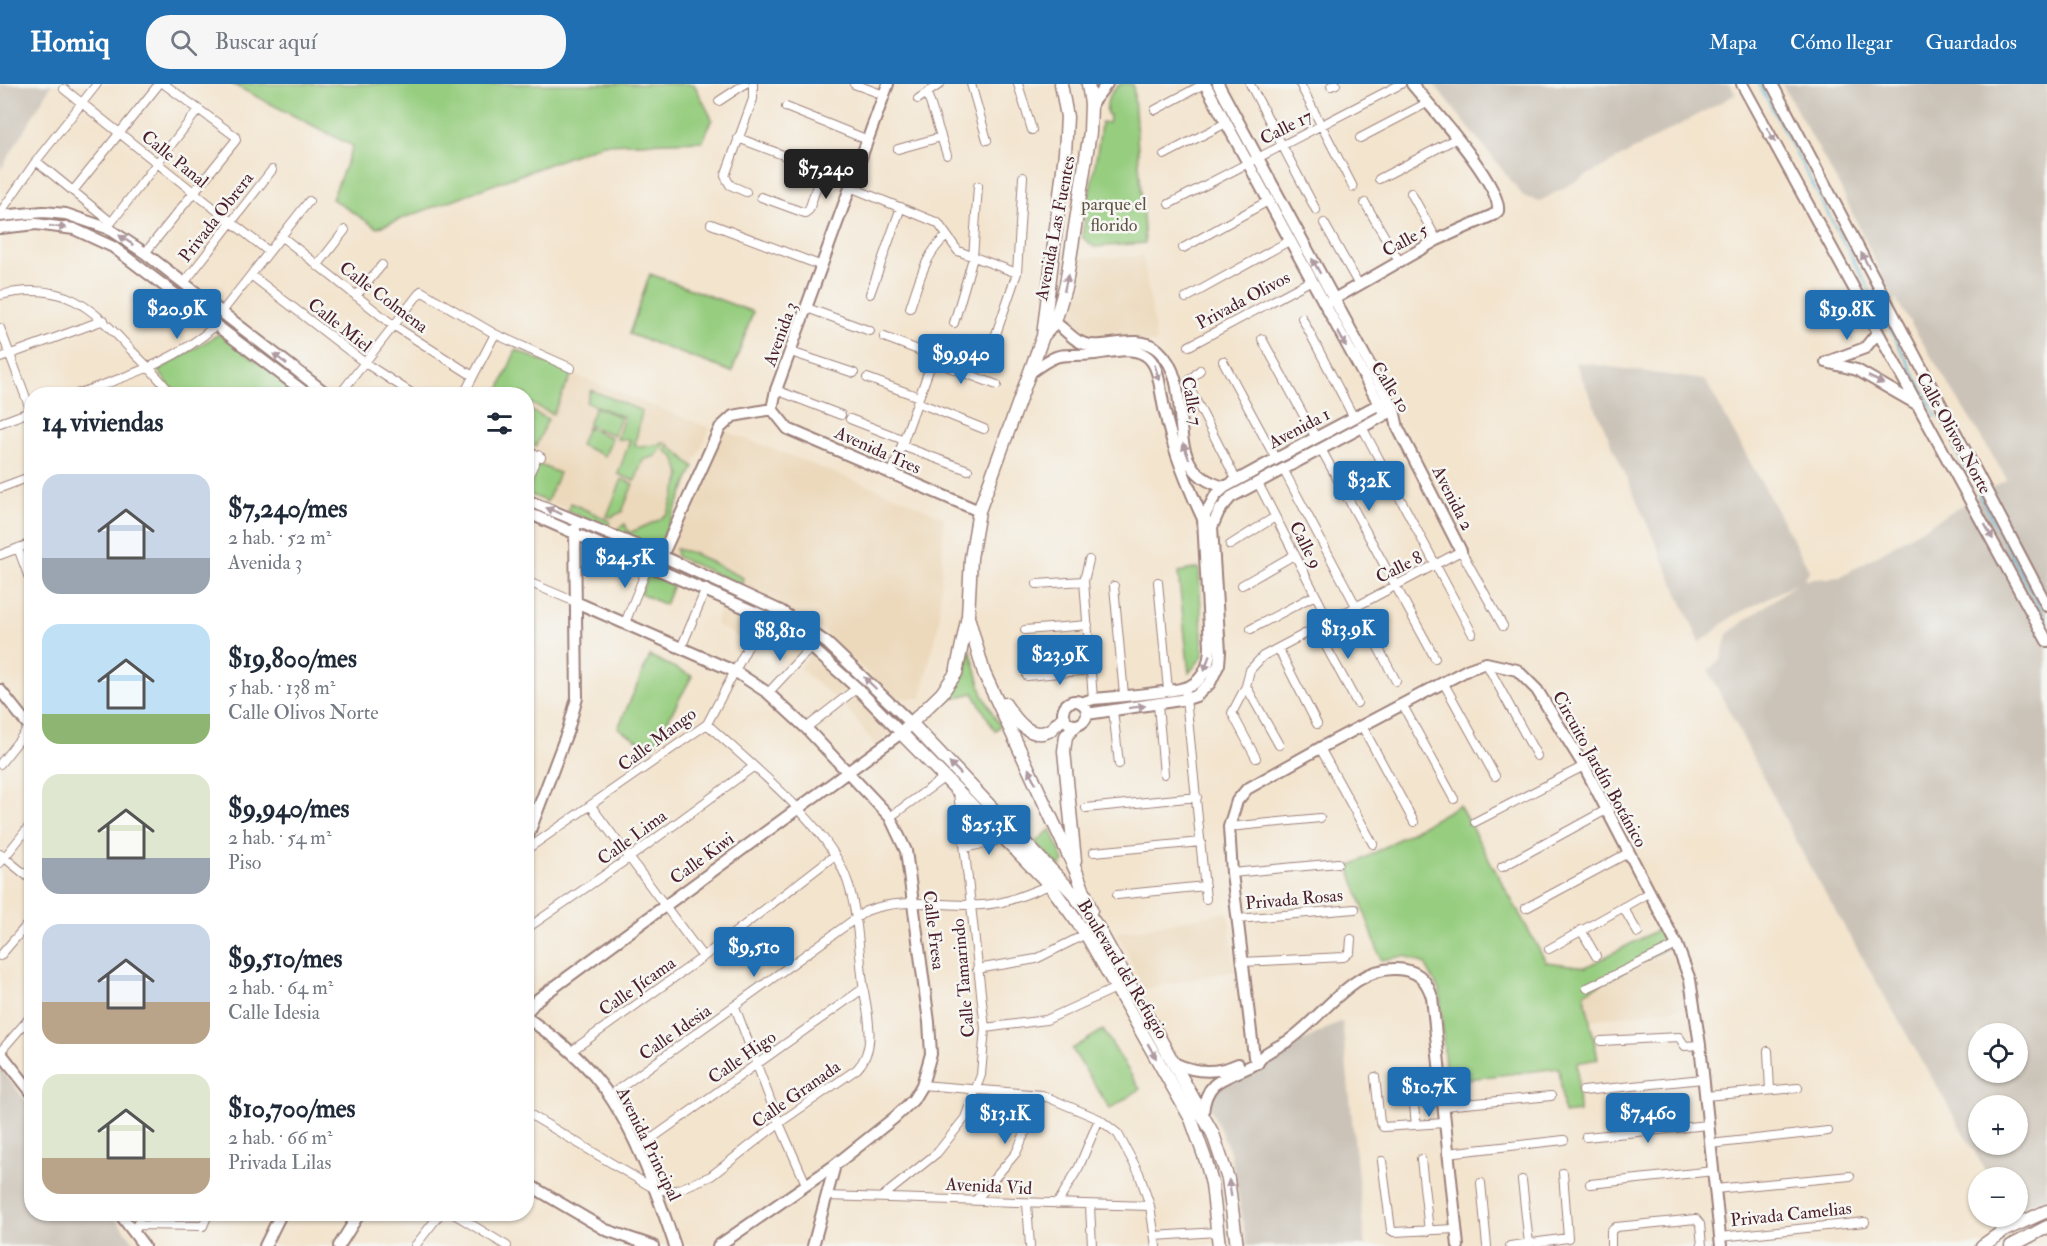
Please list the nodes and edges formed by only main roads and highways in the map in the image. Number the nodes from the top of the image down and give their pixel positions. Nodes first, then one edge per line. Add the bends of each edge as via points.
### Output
1 (1060, 84) edge
2 (1088, 84) edge
3 (1049, 321) junction
4 (968, 616) junction
5 (984, 673) junction
6 (1064, 717) road end
7 (912, 724) junction
8 (1075, 726) road end
9 (969, 802) junction
10 (1010, 825) junction
11 (1076, 871) junction
12 (1097, 926) junction
13 (2047, 1211) edge
14 (2047, 1227) edge
15 (1219, 1246) edge
16 (1237, 1246) edge
17 (1982, 1246) edge
18 (2011, 1246) edge

1 - 3 main road, Avenida Las Fuentes via 1067,117
3 -> 2 main road, Avenida Las Fuentes via 1066,284 1087,159 1092,104
3 - 4 main road, Avenida Las Fuentes via 979,511 970,558
4 - 5 main road
4 - 7 main road via 956,673
5 - 6 main road via 1018,722 1028,730 1049,730
11 -> 5 main road
7 - 9 main road, Boulevard del Refugio via 901,733
10 -> 7 main road, Boulevard del Refugio
8 - 11 main road via 1066,736 1064,751
9 - 10 main road
9 -> 15 main road, Boulevard del Refugio via 1050,885 1086,934 1191,1119 1206,1161
10 - 12 main road, Boulevard del Refugio via 1072,892
11 - 12 main road
16 -> 12 main road, Boulevard del Refugio via 1228,1179 1203,1113
13 - 17 main road via 2005,1230
14 - 18 main road

